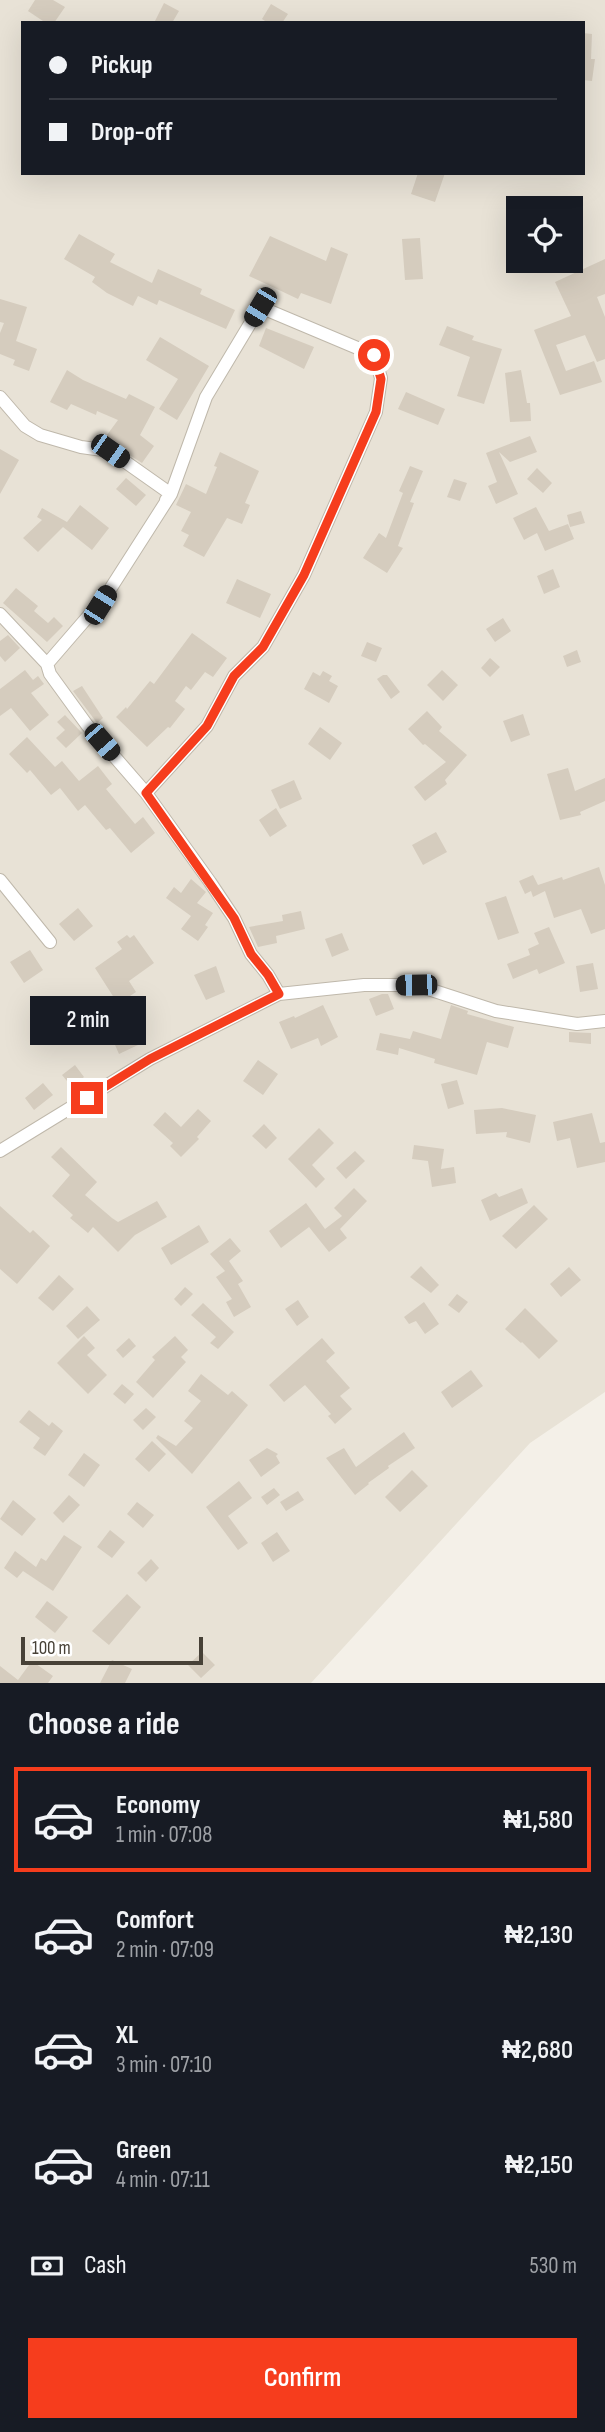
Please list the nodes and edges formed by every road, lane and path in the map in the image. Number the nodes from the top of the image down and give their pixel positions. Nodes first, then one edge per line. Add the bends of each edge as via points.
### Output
1 (0, 397) edge
2 (171, 494) junction
3 (0, 614) edge
4 (47, 664) junction
5 (146, 793) junction
6 (0, 880) edge
7 (50, 942) dead end
8 (279, 994) junction
9 (605, 1021) edge
10 (0, 1151) edge

1 - 2 street via 25,426 40,435 110,451
2 - 4 street via 100,605
2 - 5 street via 206,397 260,307 374,355 381,379 376,412 304,575 263,647 234,676 207,726
3 - 4 street
4 - 5 street via 87,725
5 - 8 street via 234,918 251,954
6 - 7 street
8 - 9 street via 416,985 496,1011 577,1024
8 - 10 street via 150,1059

